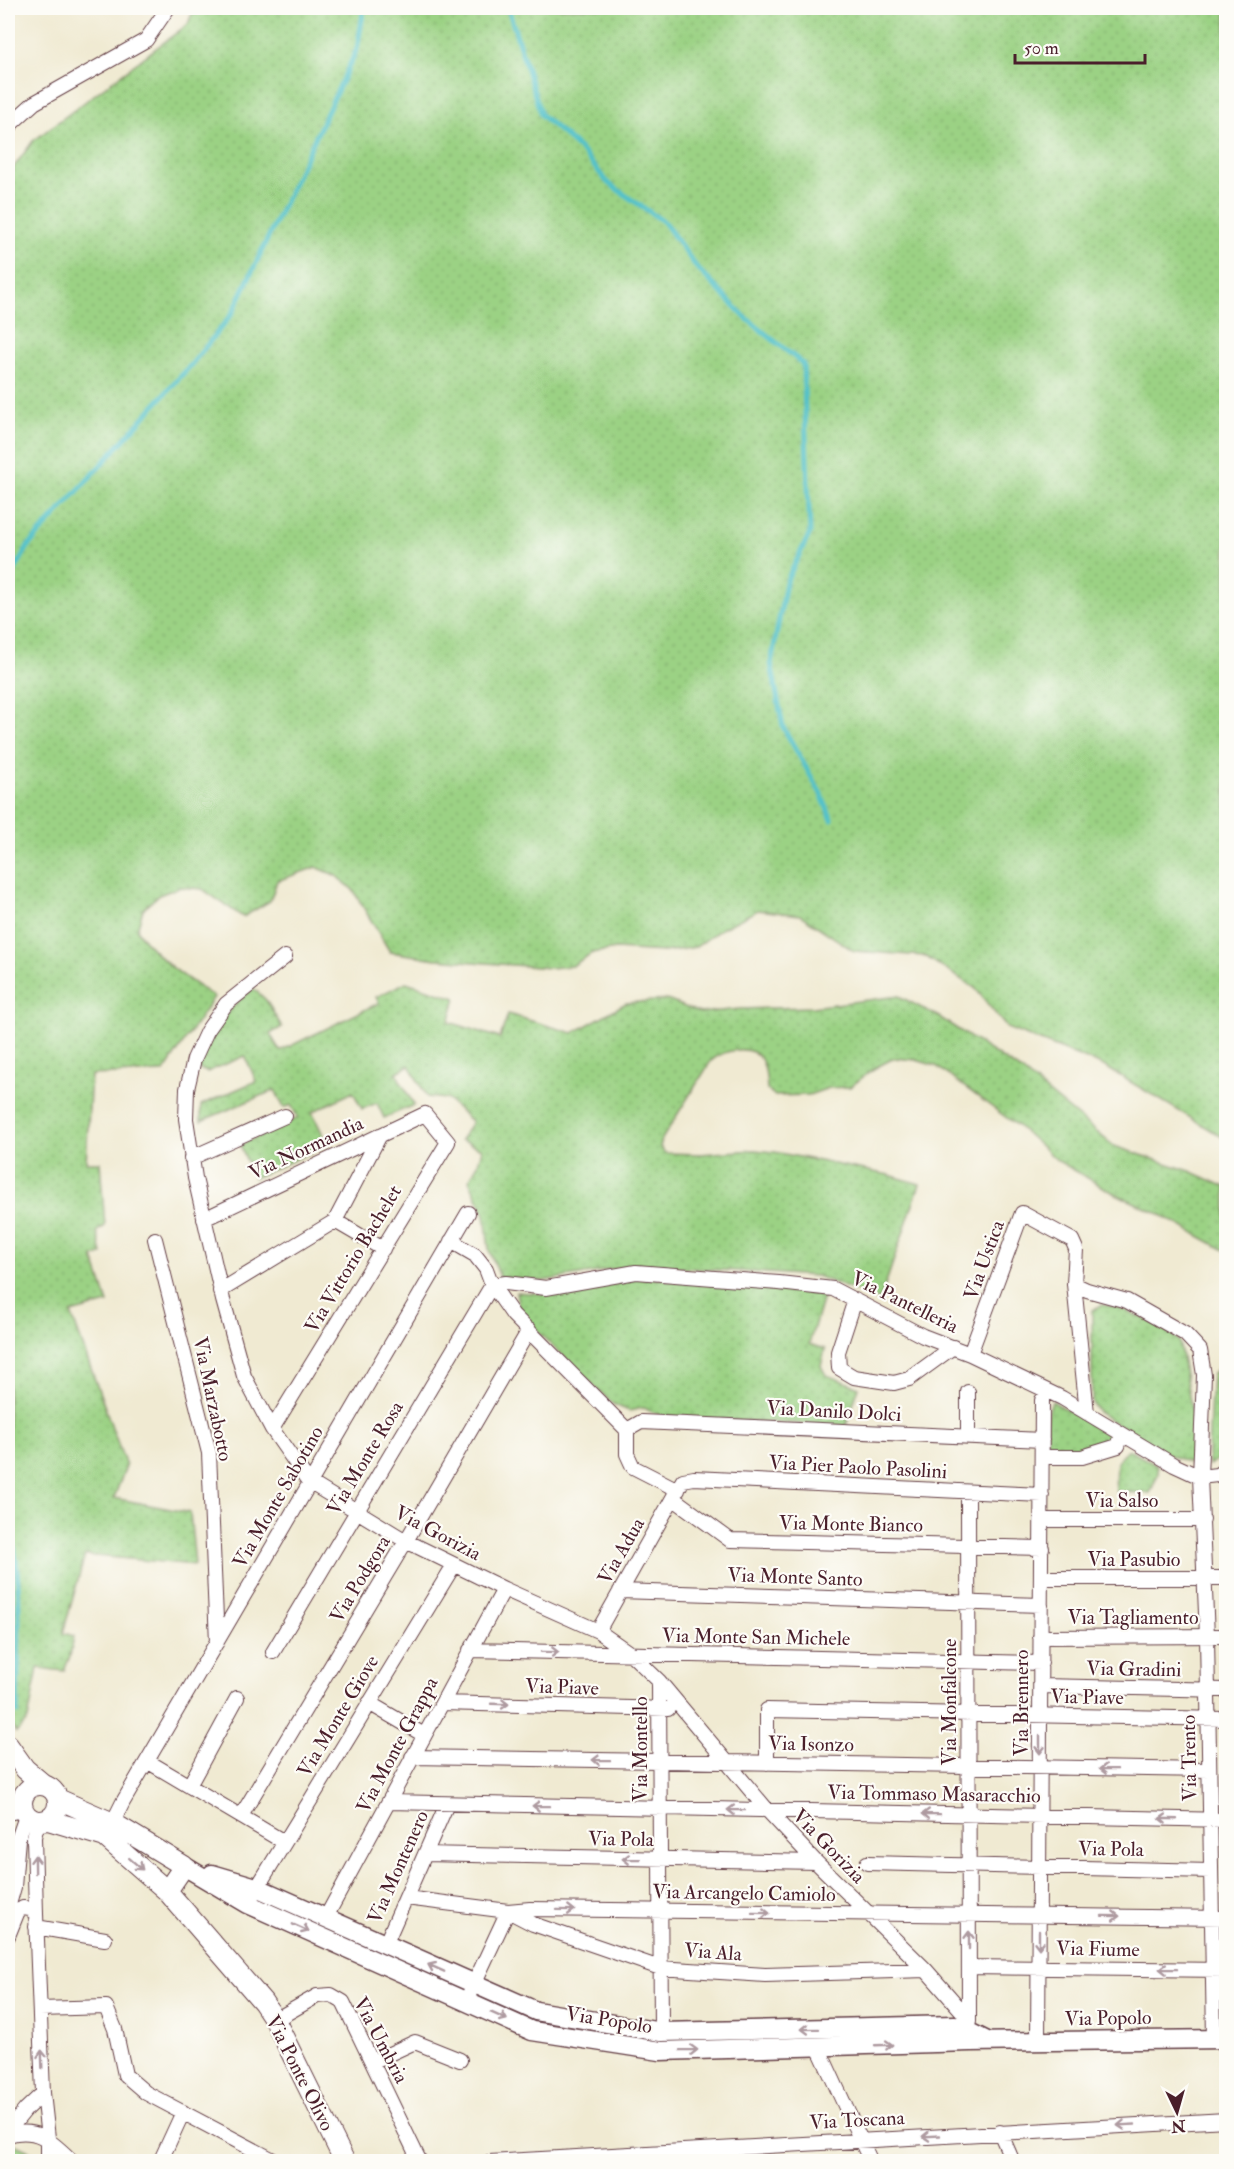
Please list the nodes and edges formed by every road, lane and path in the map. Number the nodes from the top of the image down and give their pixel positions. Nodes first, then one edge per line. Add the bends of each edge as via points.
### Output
1 (168, 8) edge
2 (8, 130) edge
3 (285, 957) dead end
4 (425, 1114) joint
5 (285, 1116) dead end
6 (380, 1135) junction
7 (191, 1158) junction
8 (468, 1213) dead end
9 (204, 1219) junction
10 (335, 1221) junction
11 (155, 1239) dead end
12 (451, 1241) junction
13 (383, 1249) junction
14 (1074, 1284) junction
15 (492, 1285) junction
16 (220, 1291) junction
17 (855, 1300) junction
18 (529, 1330) junction
19 (952, 1347) junction
20 (970, 1354) junction
21 (968, 1392) dead end
22 (1042, 1401) dead end
23 (1087, 1413) junction
24 (272, 1429) junction
25 (627, 1430) junction
26 (1122, 1435) junction
27 (968, 1437) junction
28 (1042, 1440) junction
29 (1042, 1457) junction
30 (1227, 1469) edge
31 (1200, 1477) junction
32 (309, 1482) junction
33 (968, 1493) junction
34 (676, 1495) junction
35 (1042, 1495) junction
36 (356, 1510) junction
37 (1042, 1520) junction
38 (1203, 1520) junction
39 (406, 1541) junction
40 (968, 1546) junction
41 (1042, 1548) junction
42 (454, 1565) junction
43 (1041, 1578) junction
44 (1204, 1578) junction
45 (1227, 1578) edge
46 (504, 1589) junction
47 (620, 1591) junction
48 (968, 1603) junction
49 (1041, 1605) junction
50 (598, 1631) junction
51 (1207, 1636) junction
52 (1227, 1636) edge
53 (1040, 1637) junction
54 (217, 1642) junction
55 (470, 1650) junction
56 (273, 1652) dead end
57 (632, 1654) junction
58 (968, 1661) junction
59 (1041, 1663) junction
60 (659, 1682) junction
61 (1041, 1686) junction
62 (1208, 1690) junction
63 (1227, 1690) edge
64 (237, 1698) dead end
65 (369, 1702) junction
66 (442, 1703) junction
67 (659, 1709) junction
68 (681, 1709) junction
69 (968, 1715) junction
70 (1040, 1716) junction
71 (1208, 1718) junction
72 (1227, 1719) edge
73 (424, 1735) junction
74 (8, 1745) edge
75 (412, 1757) junction
76 (147, 1761) junction
77 (659, 1761) junction
78 (8, 1762) edge
79 (727, 1762) junction
80 (767, 1762) junction
81 (968, 1766) junction
82 (1040, 1767) junction
83 (1209, 1770) junction
84 (189, 1786) junction
85 (51, 1792) junction
86 (389, 1802) junction
87 (447, 1804) junction
88 (660, 1808) junction
89 (768, 1811) junction
90 (25, 1813) edge
91 (969, 1815) junction
92 (1040, 1815) junction
93 (241, 1816) junction
94 (1210, 1820) junction
95 (1227, 1820) edge
96 (109, 1830) junction
97 (284, 1842) junction
98 (425, 1854) junction
99 (660, 1859) junction
100 (816, 1862) junction
101 (867, 1863) dead end
102 (968, 1865) junction
103 (184, 1866) junction
104 (1039, 1867) junction
105 (1211, 1871) junction
106 (11, 1886) edge
107 (167, 1891) junction
108 (252, 1896) junction
109 (406, 1898) junction
110 (8, 1908) edge
111 (508, 1911) junction
112 (660, 1912) junction
113 (969, 1914) junction
114 (868, 1915) junction
115 (1039, 1916) junction
116 (1211, 1918) junction
117 (1227, 1918) edge
118 (325, 1919) junction
119 (36, 1921) junction
120 (8, 1936) edge
121 (105, 1939) dead end
122 (385, 1945) junction
123 (969, 1967) junction
124 (660, 1968) junction
125 (1039, 1968) junction
126 (926, 1970) junction
127 (1220, 1970) edge
128 (474, 1984) junction
129 (466, 2001) junction
130 (40, 2009) junction
131 (275, 2020) junction
132 (969, 2031) junction
133 (661, 2032) junction
134 (1220, 2039) edge
135 (1038, 2042) junction
136 (818, 2047) junction
137 (460, 2060) dead end
138 (372, 2062) junction
139 (43, 2093) junction
140 (183, 2112) junction
141 (1225, 2120) edge
142 (1000, 2132) junction
143 (8, 2133) edge
144 (1227, 2134) edge
145 (48, 2138) junction
146 (862, 2139) junction
147 (584, 2158) edge
148 (48, 2162) edge
149 (73, 2162) edge
150 (160, 2162) edge
151 (277, 2162) edge
152 (345, 2162) edge
153 (420, 2162) edge
154 (489, 2162) edge
155 (871, 2162) edge
156 (1013, 2162) edge

1 - 2 street via 146,40 34,103
3 - 7 street, Via Gorizia via 226,1004 207,1030 194,1059 187,1089
4 - 6 street, Via Normandia
4 - 13 street, Via Vittorio Bachelet via 448,1142
5 - 7 street
6 - 9 street, Via Normandia
6 - 10 street
7 - 9 street, Via Gorizia
8 - 12 street, Via Monte Sabotino
9 - 16 street, Via Gorizia
10 - 13 street
10 - 16 street
11 - 54 street, Via Marzabotto via 209,1453
12 - 15 street via 475,1256
12 - 32 street, Via Monte Sabotino
13 - 24 street, Via Vittorio Bachelet
14 - 20 street, Via Ustica via 1076,1249 1072,1240 1022,1213
14 - 23 street
14 - 31 street, Via Trento via 1127,1301 1185,1334 1200,1350 1204,1375
15 - 17 street, Via Pantelleria via 546,1288 636,1272 779,1282 833,1289
15 - 18 street
15 - 36 street, Via Monte Rosa
16 - 24 street, Via Gorizia via 244,1376
17 - 19 street, Via Pantelleria
17 - 19 street via 837,1352 839,1368 854,1377 894,1383 909,1379
18 - 25 street
18 - 39 street, Via Podgora
19 - 20 street, Via Pantelleria
20 - 23 street, Via Pantelleria
21 - 27 street
22 - 28 street, Via Brennero
23 - 26 street, Via Pantelleria
24 - 32 street, Via Gorizia
25 - 27 street, Via Danilo Dolci via 641,1422
25 - 34 street, Via Monte Bianco via 627,1454 633,1467
26 - 29 street via 1118,1446 1082,1457
26 - 31 street, Via Pantelleria
27 - 28 street, Via Danilo Dolci
28 - 29 street, Via Brennero
29 - 35 street, Via Brennero
30 - 31 street
31 - 38 street, Via Trento
32 - 36 street, Via Gorizia
32 - 54 street, Via Monte Sabotino
33 - 34 street, Via Pier Paolo Pasolini via 694,1478 683,1480
33 - 35 street, Via Pier Paolo Pasolini
33 - 40 street, Via Monfalcone
34 - 40 street, Via Monte Bianco via 730,1540
34 - 47 street, Via Adua
35 - 37 street, Via Brennero
36 - 39 street, Via Gorizia
36 - 56 street, Via Monte Rosa
37 - 38 street, Via Salso
37 - 41 street, Via Brennero
38 - 44 street, Via Trento
39 - 42 street, Via Gorizia
39 - 93 street, Via Podgora
40 - 41 street, Via Monte Bianco
40 - 48 street, Via Monfalcone
41 - 43 street, Via Brennero
42 - 46 street, Via Gorizia
42 - 65 street, Via Monte Giove
43 - 44 street, Via Pasubio
43 - 49 street, Via Brennero
44 - 45 street, Via Pasubio
44 - 51 street, Via Trento
46 - 50 street, Via Gorizia
46 - 55 street, Via Monte Grappa
47 - 48 street, Via Monte Santo
47 - 50 street, Via Adua
48 - 49 street, Via Monte Santo
48 - 58 street, Via Monfalcone
49 - 53 street, Via Brennero
50 - 57 street, Via Gorizia
51 - 52 street, Via Tagliamento
51 - 53 street, Via Tagliamento
51 - 62 street, Via Trento
53 - 59 street, Via Brennero
54 - 76 street, Via Monte Sabotino
55 -> 57 street, Via Monte San Michele
55 - 66 street, Via Monte Grappa
57 - 58 street, Via Monte San Michele
57 - 60 street, Via Gorizia
58 - 59 street, Via Monte San Michele
58 - 69 street, Via Monfalcone
59 - 61 street, Via Brennero
60 - 67 street, Via Montello
60 - 68 street, Via Gorizia
61 - 62 street, Via Gradini
61 - 70 street, Via Brennero
62 - 63 street, Via Gradini
62 - 71 street, Via Trento
64 - 84 street
65 - 73 street
65 - 97 street, Via Monte Giove
66 -> 67 street, Via Piave
66 - 73 street, Via Monte Grappa
67 - 68 street, Via Piave
67 - 77 street, Via Montello
68 - 79 street, Via Gorizia
69 - 70 street, Via Piave
69 - 80 street, Via Piave via 767,1710
69 - 81 street, Via Monfalcone
70 - 71 street, Via Piave
70 -> 82 street, Via Brennero
71 - 72 street, Via Piave
71 - 83 street, Via Trento
73 - 75 street, Via Monte Grappa
74 - 85 main road via 25,1769
77 -> 75 street, Via Isonzo
75 - 86 street, Via Monte Grappa
76 - 84 street
76 - 96 street, Via Monte Sabotino
77 - 79 street, Via Isonzo
77 - 88 street, Via Montello
78 - 90 main road
79 - 80 street, Via Isonzo
79 - 89 street, Via Gorizia
80 - 81 street, Via Isonzo
81 - 82 street, Via Isonzo
81 - 91 street, Via Monfalcone
83 -> 82 street, Via Isonzo
82 - 92 street, Via Brennero
83 - 94 street, Via Trento
84 - 93 street
85 - 90 main road via 33,1786
85 - 90 main road via 57,1811
85 - 96 main road
86 - 87 street, Via Tommaso Masaracchio
86 - 118 street, Via Monte Grappa
88 -> 87 street, Via Tommaso Masaracchio
87 - 98 street, Via Montenero
89 -> 88 street, Via Tommaso Masaracchio
88 - 99 street, Via Montello
91 -> 89 street, Via Tommaso Masaracchio
89 - 100 street, Via Gorizia
90 - 96 main road
90 - 106 street
119 -> 90 street via 34,1837
91 - 92 street, Via Tommaso Masaracchio
91 - 102 street, Via Monfalcone
94 -> 92 street, Via Tommaso Masaracchio
92 - 104 street, Via Brennero
93 - 97 street
94 - 95 street, Via Tommaso Masaracchio
94 - 105 street, Via Trento
96 - 103 main road
96 -> 107 main road, Via Ponte Olivo
97 - 108 street, Via Monte Giove
99 -> 98 street, Via Pola
98 - 109 street, Via Montenero
99 - 100 street, Via Pola
99 - 112 street, Via Montello
100 - 114 street, Via Gorizia
101 - 102 street, Via Pola
102 - 104 street, Via Pola
102 - 113 street, Via Monfalcone
103 - 107 main road
103 - 108 street
104 - 105 street, Via Pola
104 - 115 street, Via Brennero
105 - 116 street, Via Trento
106 - 110 street
107 - 131 main road, Via Ponte Olivo
108 - 118 street, Via Popolo
108 -> 129 street, Via Popolo
109 - 111 street, Via Arcangelo Camiolo
109 - 122 street, Via Montenero
111 -> 112 street, Via Arcangelo Camiolo
111 - 124 street, Via Ala via 533,1924
111 - 128 street
112 -> 114 street, Via Arcangelo Camiolo
112 - 124 street, Via Montello
113 - 114 street, Via Arcangelo Camiolo
113 - 115 street, Via Arcangelo Camiolo
123 -> 113 street, Via Monfalcone
114 - 126 street, Via Gorizia
115 -> 116 street, Via Arcangelo Camiolo
115 -> 125 street, Via Brennero
116 - 117 street, Via Arcangelo Camiolo
116 - 127 street, Via Trento
118 - 122 street, Via Popolo
119 - 120 street via 30,1909 23,1908
119 - 121 street
119 - 130 street
128 -> 122 street, Via Popolo
123 - 125 street, Via Fiume
123 - 132 street, Via Monfalcone
124 - 126 street, Via Ala via 765,1976
124 - 133 street, Via Montello
127 -> 125 street, Via Fiume
125 - 135 street, Via Brennero
126 - 132 street, Via Gorizia
127 - 134 street, Via Trento
128 - 129 street
128 - 133 street, Via Popolo via 536,2011
129 -> 136 street, Via Popolo via 532,2031 660,2051
139 -> 130 street
130 - 140 street via 106,2007 125,2075 146,2094
131 - 138 street, Via Umbria via 317,1996 330,1995 344,2002
131 - 152 main road, Via Ponte Olivo
132 -> 133 street, Via Popolo via 955,2025
132 - 135 street, Via Popolo via 990,2042
136 -> 132 street, Via Popolo
134 - 135 street, Via Popolo
136 - 146 street
137 - 138 street via 416,2042
138 - 153 street, Via Umbria
139 - 143 street
139 - 145 street
140 - 150 street
140 - 151 street
141 -> 142 street, Via Toscana
141 - 144 street
142 -> 146 street, Via Toscana
142 - 156 street
143 - 145 street via 29,2132
145 - 148 street
145 - 149 street
146 - 147 street, Via Toscana
146 - 155 street
147 - 154 street, Via Toscana

